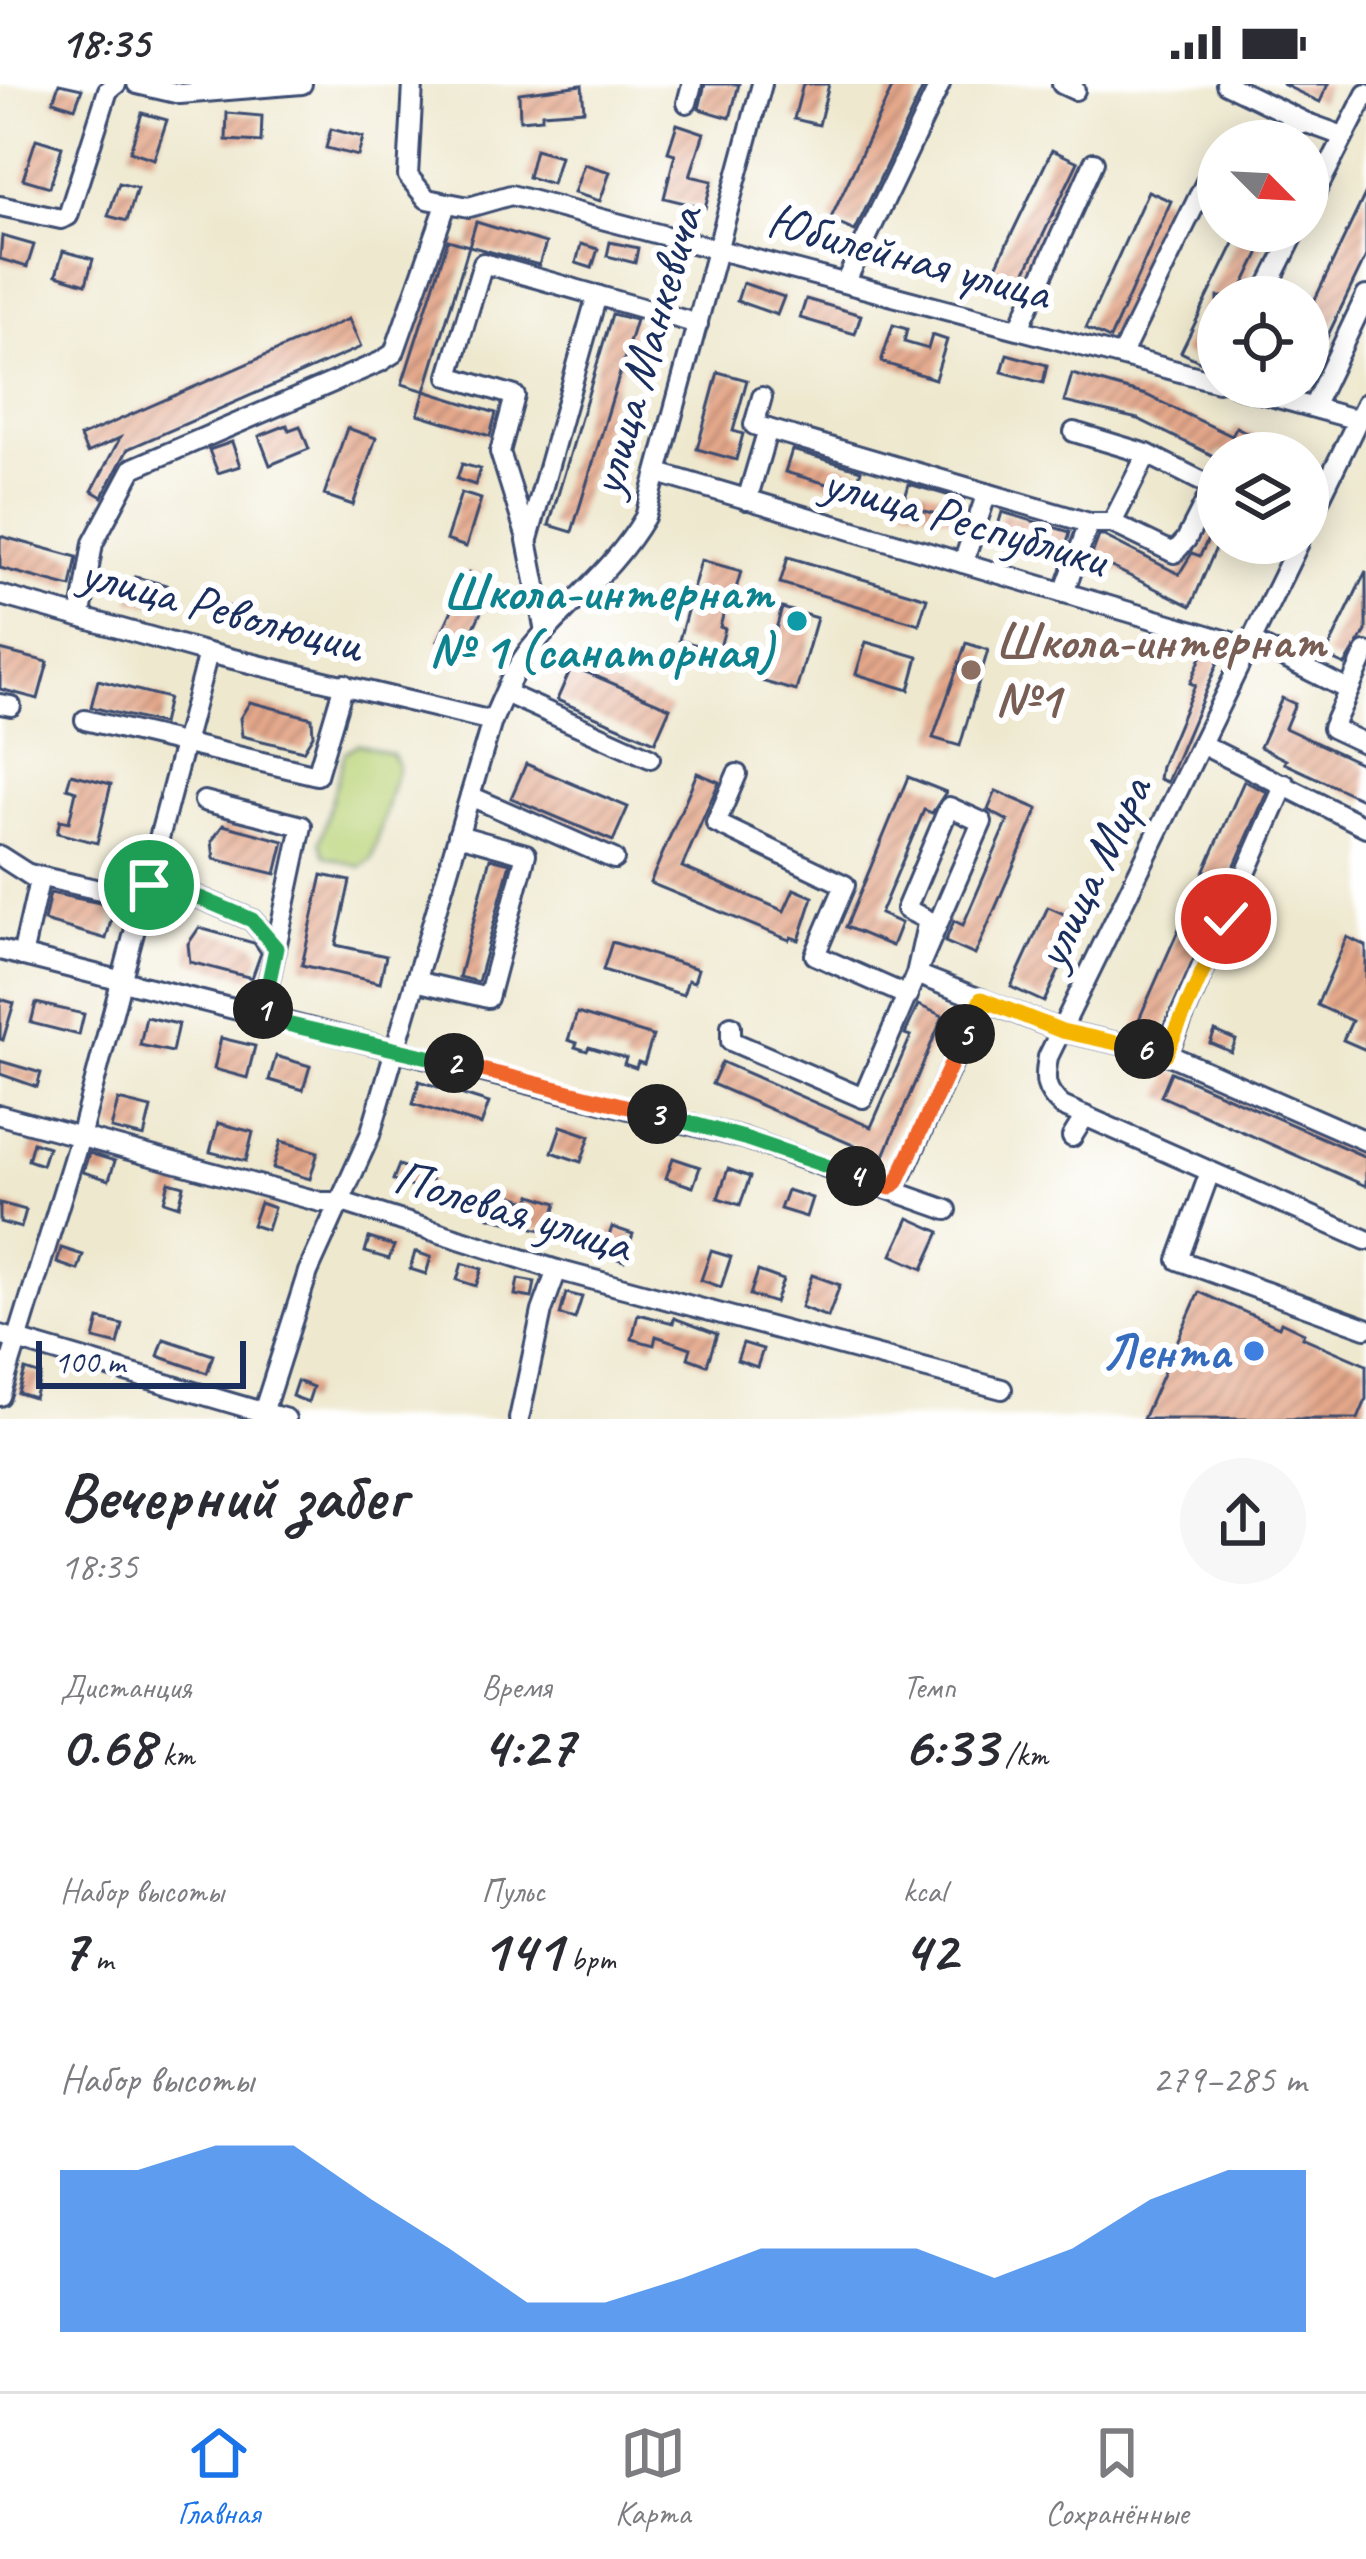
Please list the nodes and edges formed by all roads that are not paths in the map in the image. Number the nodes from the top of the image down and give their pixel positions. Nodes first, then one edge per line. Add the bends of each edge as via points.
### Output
1 (116, 84) edge
2 (137, 84) edge
3 (302, 84) edge
4 (413, 84) edge
5 (762, 84) edge
6 (940, 84) edge
7 (1226, 84) edge
8 (1366, 94) edge
9 (1301, 120) edge
10 (1329, 131) edge
11 (1343, 136) junction
12 (1094, 162) dead end
13 (1329, 164) edge
14 (1197, 200) edge
15 (446, 205) junction
16 (0, 206) edge
17 (719, 249) junction
18 (846, 281) junction
19 (596, 295) junction
20 (1366, 296) edge
21 (698, 324) junction
22 (1019, 328) junction
23 (1121, 356) junction
24 (1329, 373) edge
25 (1197, 376) edge
26 (762, 397) dead end
27 (1323, 408) edge
28 (1362, 412) edge
29 (768, 429) junction
30 (1074, 432) dead end
31 (1148, 454) junction
32 (658, 473) junction
33 (1329, 480) edge
34 (987, 493) junction
35 (747, 500) junction
36 (1089, 523) junction
37 (1112, 523) junction
38 (527, 542) junction
39 (963, 563) junction
40 (1289, 564) edge
41 (1064, 593) junction
42 (0, 595) edge
43 (81, 614) junction
44 (545, 632) junction
45 (1250, 644) junction
46 (1366, 652) edge
47 (208, 653) junction
48 (344, 684) junction
49 (1348, 690) junction
50 (505, 693) junction
51 (85, 720) dead end
52 (492, 721) junction
53 (186, 742) junction
54 (1366, 744) edge
55 (1201, 745) junction
56 (650, 758) dead end
57 (736, 774) dead end
58 (1285, 784) junction
59 (470, 796) junction
60 (204, 801) dead end
61 (1366, 827) edge
62 (458, 835) junction
63 (0, 856) edge
64 (614, 859) dead end
65 (29, 874) junction
66 (149, 885) junction
67 (109, 892) dead end
68 (276, 948) junction
69 (0, 950) edge
70 (22, 956) junction
71 (916, 974) junction
72 (124, 981) junction
73 (416, 981) junction
74 (908, 996) junction
75 (981, 999) junction
76 (261, 1018) junction
77 (731, 1026) dead end
78 (1062, 1031) junction
79 (396, 1049) junction
80 (1166, 1054) junction
81 (0, 1115) edge
82 (1085, 1116) junction
83 (80, 1137) junction
84 (1072, 1137) dead end
85 (1366, 1141) edge
86 (1210, 1172) junction
87 (890, 1188) junction
88 (342, 1202) junction
89 (947, 1210) dead end
90 (1366, 1240) edge
91 (557, 1270) junction
92 (1366, 1328) edge
93 (9, 1337) edge
94 (1002, 1389) dead end
95 (0, 1396) edge
96 (261, 1416) edge
97 (286, 1419) edge
98 (520, 1419) edge

1 - 16 street via 68,217
2 - 3 street via 180,94
4 - 15 street via 408,176 418,192
5 - 17 street, улица Манкевича
6 - 18 street
7 - 9 street
8 - 11 street
10 - 11 street
11 - 13 street
12 - 22 street
14 - 23 street
15 - 17 street, Юбилейная улица via 511,195
15 - 43 street via 394,352 133,468 93,543
17 - 18 street, Юбилейная улица
17 - 21 street, улица Манкевича
18 - 22 street, Юбилейная улица
19 - 21 street
19 - 38 street
19 - 38 street via 483,263 449,376 515,396 500,452
20 - 24 street
21 - 32 street, улица Манкевича
22 - 23 street, Юбилейная улица
23 - 25 street, Юбилейная улица
26 - 29 street via 754,425
27 - 28 street
28 - 33 street
29 - 34 street
29 - 35 street
30 - 31 street
31 - 37 street
31 - 37 street via 1213,487 1186,540 1174,553
32 - 35 street, улица Республики
32 - 44 street, улица Манкевича via 625,552
34 - 36 street
34 - 39 street
35 - 39 street, улица Республики
36 - 37 street
36 - 41 street
38 - 44 street
39 - 41 street, улица Республики
40 - 45 street, улица Мира
41 - 45 street, улица Республики
42 - 43 street, улица Революции
43 - 47 street, улица Революции
44 - 50 street, улица Манкевича
45 - 49 street, улица Республики
45 - 55 street, улица Мира
46 - 49 street
47 - 48 street, улица Революции
47 - 53 street
48 - 52 street, улица Революции
48 - 53 street via 317,775
49 - 54 street via 1332,728
50 - 52 street, улица Манкевича
50 - 56 street
51 - 53 street
52 - 59 street, улица Манкевича
53 - 66 street
55 - 58 street
55 - 78 street, улица Мира
57 - 74 street via 716,823 845,885 815,955
58 - 61 street
58 - 80 street
59 - 62 street, улица Манкевича
59 - 64 street
60 - 68 street via 302,826
62 - 73 street, улица Манкевича
62 - 73 street via 526,854 488,998
63 - 65 street
65 - 67 street
65 - 70 street via 39,881
66 - 68 street via 252,920
66 - 72 street
68 - 76 street
69 - 70 street
70 - 72 street
71 - 71 street via 982,822 949,807 906,909 928,920
71 - 74 street
71 - 75 street
72 - 76 street
72 - 83 street
73 - 79 street, улица Манкевича
74 - 77 street via 863,1098 743,1048 731,1041
75 - 78 street
75 - 87 street
76 - 79 street
78 - 80 street
78 - 82 street, улица Мира via 1048,1057 1047,1093
79 - 87 street via 744,1138
79 - 88 street, улица Манкевича
80 - 85 street
81 - 83 street, Полевая улица
82 - 84 street
82 - 86 street
83 - 88 street, Полевая улица
83 - 93 street
86 - 90 street
86 - 92 street via 1178,1260
87 - 89 street
88 - 91 street, Полевая улица
88 - 96 street, улица Манкевича via 308,1272
91 - 94 street, Полевая улица
91 - 98 street
93 - 95 street
93 - 96 street
96 - 97 street

